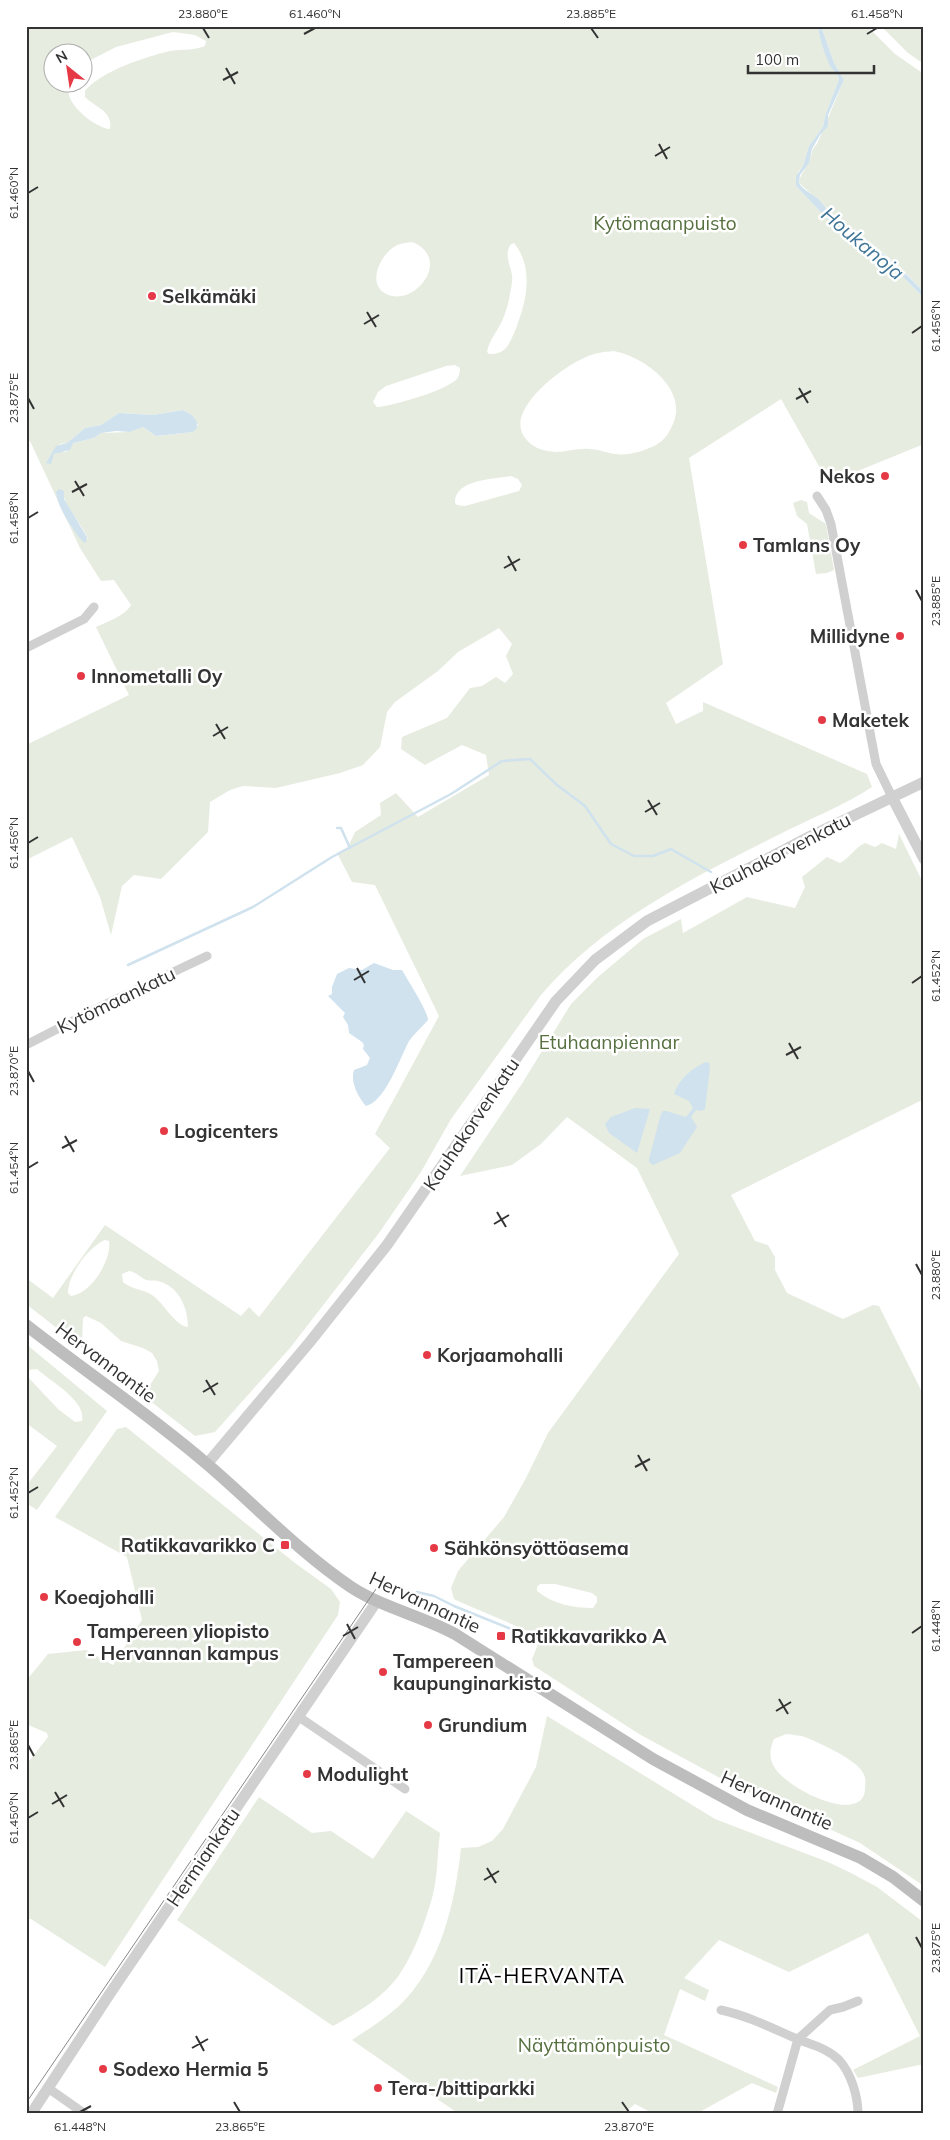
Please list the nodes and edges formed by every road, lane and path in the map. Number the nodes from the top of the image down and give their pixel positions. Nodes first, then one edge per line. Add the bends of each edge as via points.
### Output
1 (817, 496) dead end
2 (94, 607) dead end
3 (26, 648) edge
4 (924, 782) edge
5 (892, 797) junction
6 (924, 859) edge
7 (207, 956) dead end
8 (26, 1045) edge
9 (26, 1325) edge
10 (207, 1464) junction
11 (377, 1601) junction
12 (299, 1717) junction
13 (405, 1789) dead end
14 (924, 1901) edge
15 (858, 2001) dead end
16 (721, 2010) dead end
17 (798, 2039) junction
18 (48, 2088) junction
19 (31, 2114) edge
20 (85, 2114) edge
21 (777, 2114) edge
22 (858, 2114) edge

1 - 5 street via 831,524 876,764
2 - 3 street via 84,619
4 - 5 street, Kauhakorvenkatu
5 - 6 street
5 - 10 street, Kauhakorvenkatu via 647,921 595,960 556,1001 372,1265
7 - 8 street, Kytömaankatu
9 - 10 main road, Hervannantie
10 - 11 main road, Hervannantie via 323,1566
11 - 12 street, Hermiankatu
11 - 14 main road, Hervannantie via 439,1625 653,1759 747,1810 861,1858
12 - 13 street
12 - 18 street, Hermiankatu
15 - 17 street via 830,2010
16 - 17 street via 762,2022
17 - 21 street
17 - 22 street via 817,2045 839,2060 851,2079
18 - 19 street, Hermiankatu
18 - 20 street

